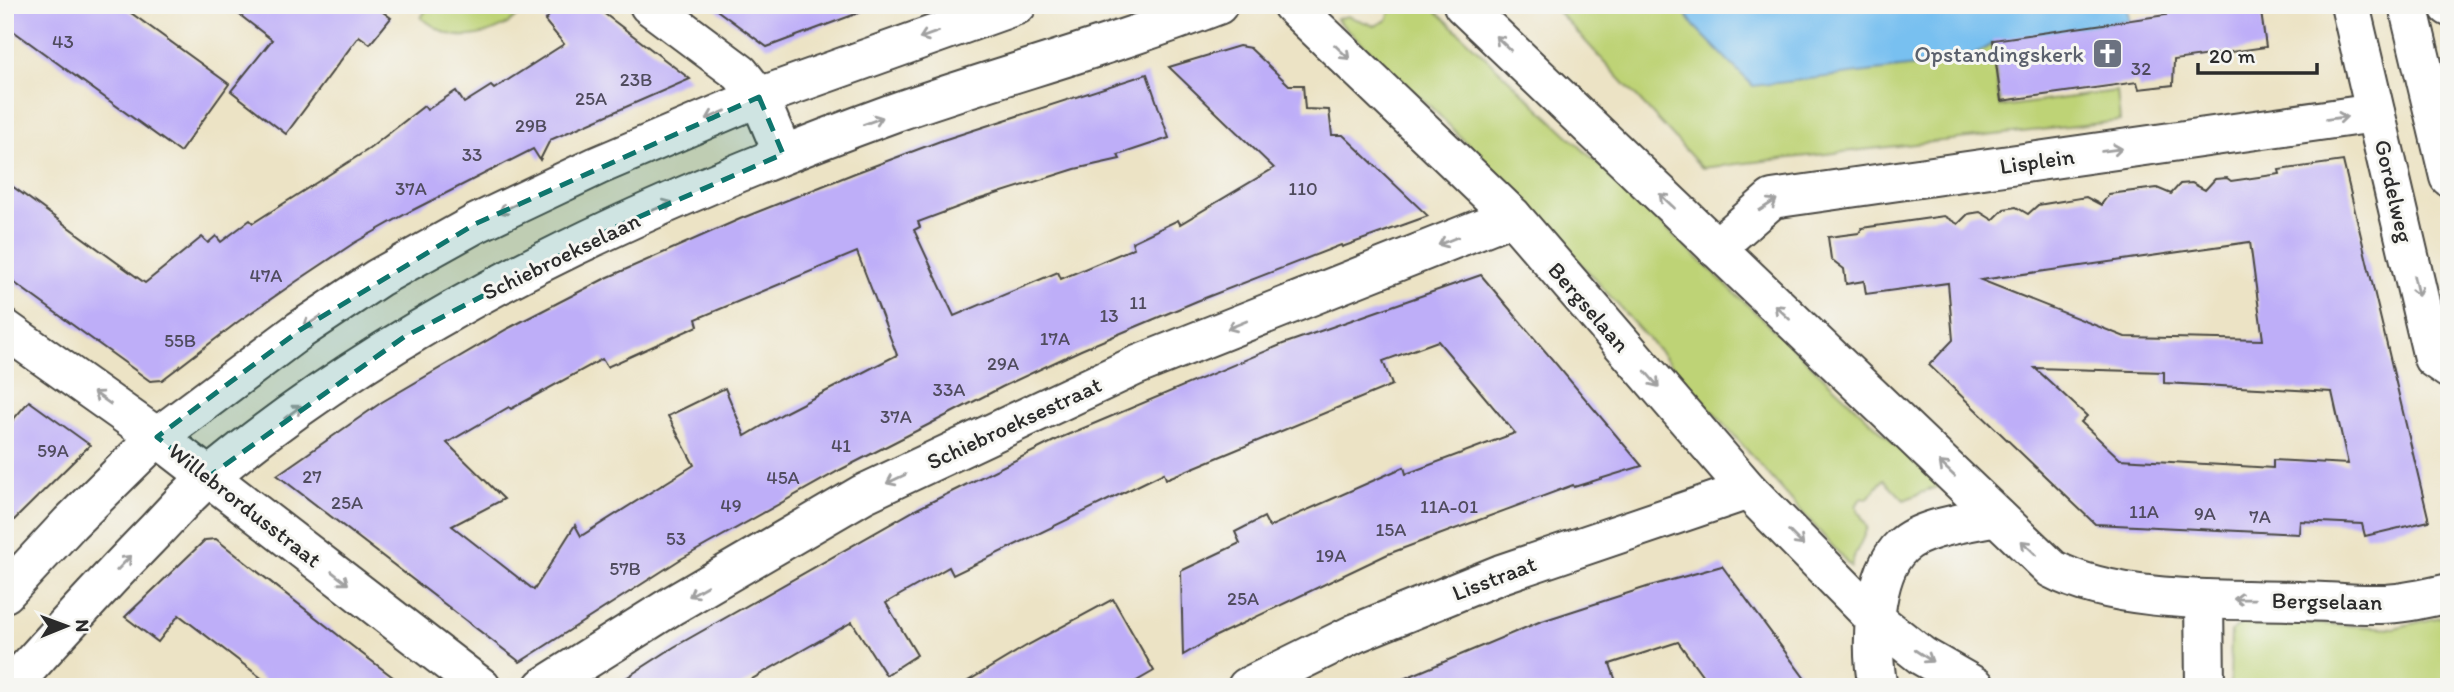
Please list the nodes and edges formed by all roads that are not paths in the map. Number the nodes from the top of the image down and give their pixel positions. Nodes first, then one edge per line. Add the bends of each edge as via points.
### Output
1 (649, 5) edge
2 (1017, 5) edge
3 (1218, 5) edge
4 (1292, 5) edge
5 (1464, 5) edge
6 (2350, 5) edge
7 (2408, 5) edge
8 (758, 97) junction
9 (2375, 113) junction
10 (783, 154) junction
11 (2449, 177) edge
12 (1512, 216) junction
13 (1716, 248) junction
14 (5, 330) edge
15 (2449, 369) edge
16 (158, 437) junction
17 (208, 477) junction
18 (1748, 490) junction
19 (1996, 516) junction
20 (5, 593) edge
21 (2449, 593) edge
22 (2204, 599) junction
23 (1875, 619) junction
24 (13, 687) edge
25 (481, 687) edge
26 (543, 687) edge
27 (1247, 687) edge
28 (1878, 687) edge
29 (1976, 687) edge
30 (2205, 687) edge

1 - 8 street via 740,73
2 -> 8 street
10 -> 3 street, Schiebroekselaan
4 -> 12 street, Bergselaan
13 -> 5 street, Bergselaan
6 - 9 street, Gordelweg
7 - 11 street
8 - 10 street
8 -> 16 street via 487,218 378,278 300,330
13 -> 9 street, Lisplein via 1772,199
9 -> 15 street, Gordelweg via 2433,358
17 -> 10 street, Schiebroekselaan via 319,392 404,337 609,230
12 -> 18 street, Bergselaan
12 -> 26 street, Schiebroeksestraat via 1135,366 863,495
19 -> 13 street, Bergselaan
16 -> 14 street, Willebrordusstraat
16 - 17 street, Willebrordusstraat
16 - 20 street
24 -> 17 street, Schiebroekselaan
17 -> 25 street, Willebrordusstraat
18 -> 23 street, Bergselaan
18 - 27 street, Lisstraat via 1501,574 1356,633
22 -> 19 street, Bergselaan via 2116,591 2072,580 2052,569
19 - 23 street via 1937,530 1902,545 1882,578
21 -> 22 street, Bergselaan via 2379,605
22 - 30 street
23 - 28 street
23 -> 29 street, Bergselaan via 1922,656

